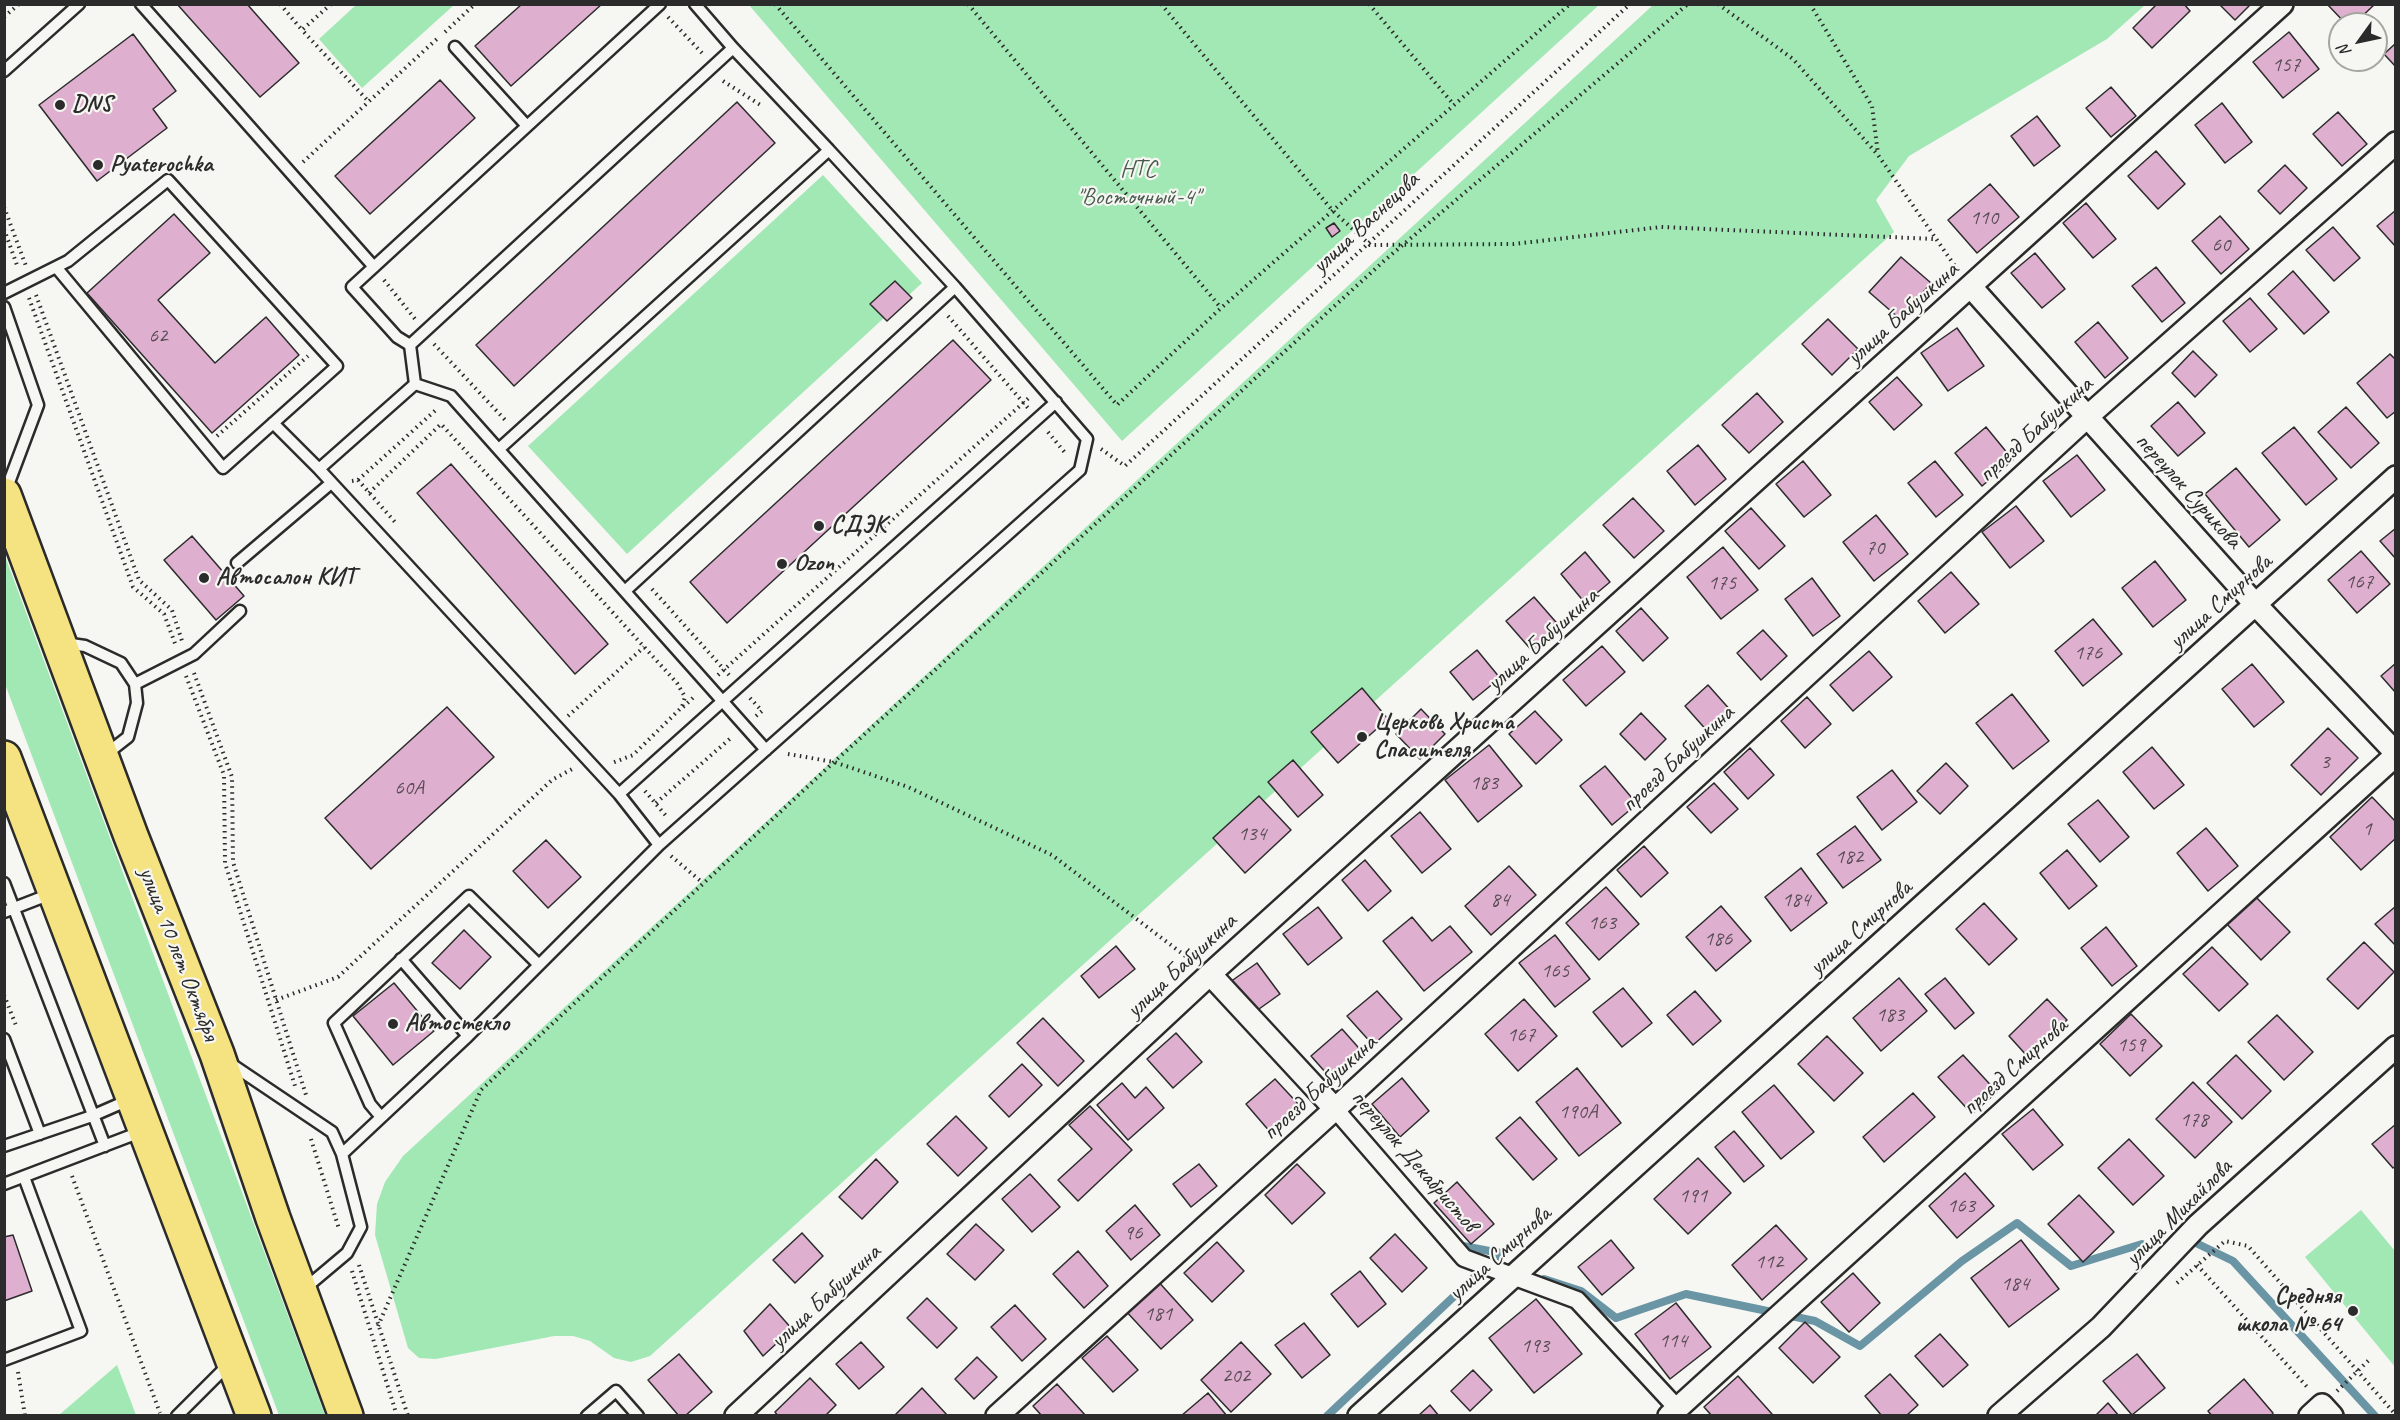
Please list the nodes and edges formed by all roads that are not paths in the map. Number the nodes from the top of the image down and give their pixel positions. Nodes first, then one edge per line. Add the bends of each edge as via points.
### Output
1 (79, 4) edge
2 (141, 4) edge
3 (695, 4) edge
4 (2282, 4) edge
5 (659, 5) edge
6 (455, 47) dead end
7 (733, 48) junction
8 (4, 71) edge
9 (527, 126) junction
10 (2396, 143) edge
11 (828, 150) junction
12 (56, 267) junction
13 (374, 267) junction
14 (955, 286) junction
15 (1971, 287) junction
16 (4, 293) edge
17 (4, 306) edge
18 (410, 345) junction
19 (415, 384) junction
20 (1056, 402) junction
21 (2087, 417) junction
22 (273, 423) junction
23 (499, 449) junction
24 (319, 469) junction
25 (2396, 477) edge
26 (330, 484) junction
27 (4, 494) edge
28 (237, 563) dead end
29 (625, 591) junction
30 (2256, 605) junction
31 (240, 611) dead end
32 (59, 642) junction
33 (135, 684) junction
34 (723, 702) junction
35 (766, 750) junction
36 (2396, 754) edge
37 (102, 757) junction
38 (4, 758) edge
39 (619, 794) junction
40 (659, 845) junction
41 (4, 883) edge
42 (56, 892) junction
43 (9, 910) edge
44 (402, 959) junction
45 (539, 965) junction
46 (1210, 975) junction
47 (468, 1036) junction
48 (4, 1038) edge
49 (2396, 1047) edge
50 (217, 1054) junction
51 (134, 1098) junction
52 (1335, 1108) junction
53 (92, 1116) junction
54 (381, 1117) junction
55 (146, 1130) junction
56 (40, 1134) junction
57 (4, 1146) edge
58 (105, 1146) junction
59 (342, 1154) junction
60 (24, 1176) junction
61 (4, 1184) edge
62 (1513, 1276) junction
63 (300, 1292) junction
64 (4, 1360) edge
65 (233, 1360) junction
66 (1676, 1413) edge
67 (177, 1416) edge
68 (254, 1416) edge
69 (346, 1416) edge
70 (587, 1416) edge
71 (638, 1416) edge
72 (736, 1416) edge
73 (997, 1416) edge
74 (1359, 1416) edge
75 (1999, 1416) edge

1 - 8 lane
2 - 13 lane
3 - 7 lane
4 - 15 street, улица Бабушкина
5 - 9 lane
6 - 9 lane
7 - 11 lane
7 - 18 lane
9 - 13 lane
10 - 21 street, проезд Бабушкина
11 - 14 lane
11 - 23 lane
12 - 16 lane
12 - 22 lane via 223,468
12 - 22 lane via 168,180 337,366
13 - 18 lane via 352,287 396,337
14 - 20 lane
14 - 29 lane
15 - 21 street, переулок Сурикова
15 - 46 street, улица Бабушкина
17 - 27 lane via 38,405
18 - 19 lane
19 - 23 lane via 451,396
19 - 24 lane
20 - 34 lane
20 - 35 lane via 1088,439 1080,470
21 - 30 street, переулок Сурикова
21 - 52 street, проезд Бабушкина
22 - 24 lane
23 - 29 lane
24 - 26 lane
25 - 30 street, улица Смирнова
26 - 28 lane
26 - 39 lane
27 - 32 main road, улица 10 лет Октября
29 - 34 lane
30 - 36 street, переулок Сурикова
30 - 62 street, улица Смирнова
31 - 33 lane via 184,659
32 - 33 lane via 104,653 121,663
32 - 37 main road, улица 10 лет Октября
33 - 37 lane via 137,703 128,737
34 - 35 lane
34 - 39 lane
35 - 40 lane
36 - 66 street, проезд Смирнова
37 - 50 main road, улица 10 лет Октября
38 - 42 main road
39 - 40 lane
40 - 45 lane
41 - 43 lane
42 - 43 lane
42 - 51 main road
43 - 53 lane
44 - 45 lane via 469,896
44 - 47 lane
44 - 54 lane via 334,1023 370,1104
45 - 47 lane
46 - 52 street, переулок Декабристов
46 - 72 street, улица Бабушкина
47 - 54 lane
48 - 56 lane
49 - 75 street, улица Михайлова via 2219,1205 2101,1327
50 - 59 lane via 332,1132
50 - 63 main road, улица 10 лет Октября
51 - 53 lane
51 - 55 main road
52 - 62 street, переулок Декабристов via 1464,1258
52 - 73 street, проезд Бабушкина
53 - 56 lane
53 - 58 lane
54 - 59 lane
55 - 58 lane
55 - 65 main road
56 - 57 lane
58 - 60 lane
59 - 63 lane via 360,1227 350,1249
60 - 61 lane
60 - 64 lane via 81,1331
62 - 66 street, переулок Декабристов via 1577,1300
62 - 74 street, улица Смирнова
63 - 69 main road, улица 10 лет Октября
65 - 67 lane
65 - 68 main road
70 - 71 lane via 616,1391

